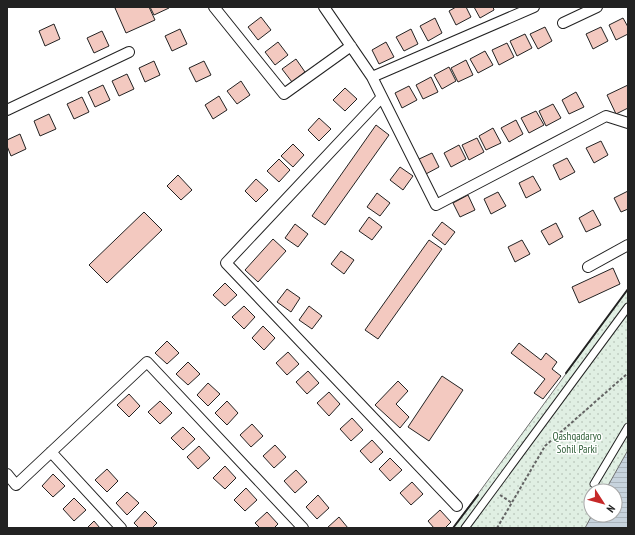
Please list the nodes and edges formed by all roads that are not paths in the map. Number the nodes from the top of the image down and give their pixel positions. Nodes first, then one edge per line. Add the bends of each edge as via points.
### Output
1 (214, 7) edge
2 (324, 7) edge
3 (534, 7) edge
4 (597, 7) edge
5 (563, 23) dead end
6 (351, 46) junction
7 (129, 52) dead end
8 (372, 77) junction
9 (382, 97) junction
10 (7, 110) edge
11 (627, 124) edge
12 (628, 245) edge
13 (588, 267) dead end
14 (628, 307) edge
15 (628, 427) edge
16 (51, 452) junction
17 (7, 474) edge
18 (595, 483) edge
19 (457, 506) dead end
20 (121, 528) edge
21 (302, 528) edge
22 (465, 528) edge

1 - 6 street via 284,94
2 - 6 street
3 - 8 street
4 - 5 street
6 - 8 street
7 - 10 street
8 - 9 street
9 - 11 street via 436,205 606,116
9 - 19 street via 226,263
12 - 13 street
14 - 22 street
15 - 18 street
16 - 17 street via 16,485
16 - 20 street
16 - 21 street via 147,362

